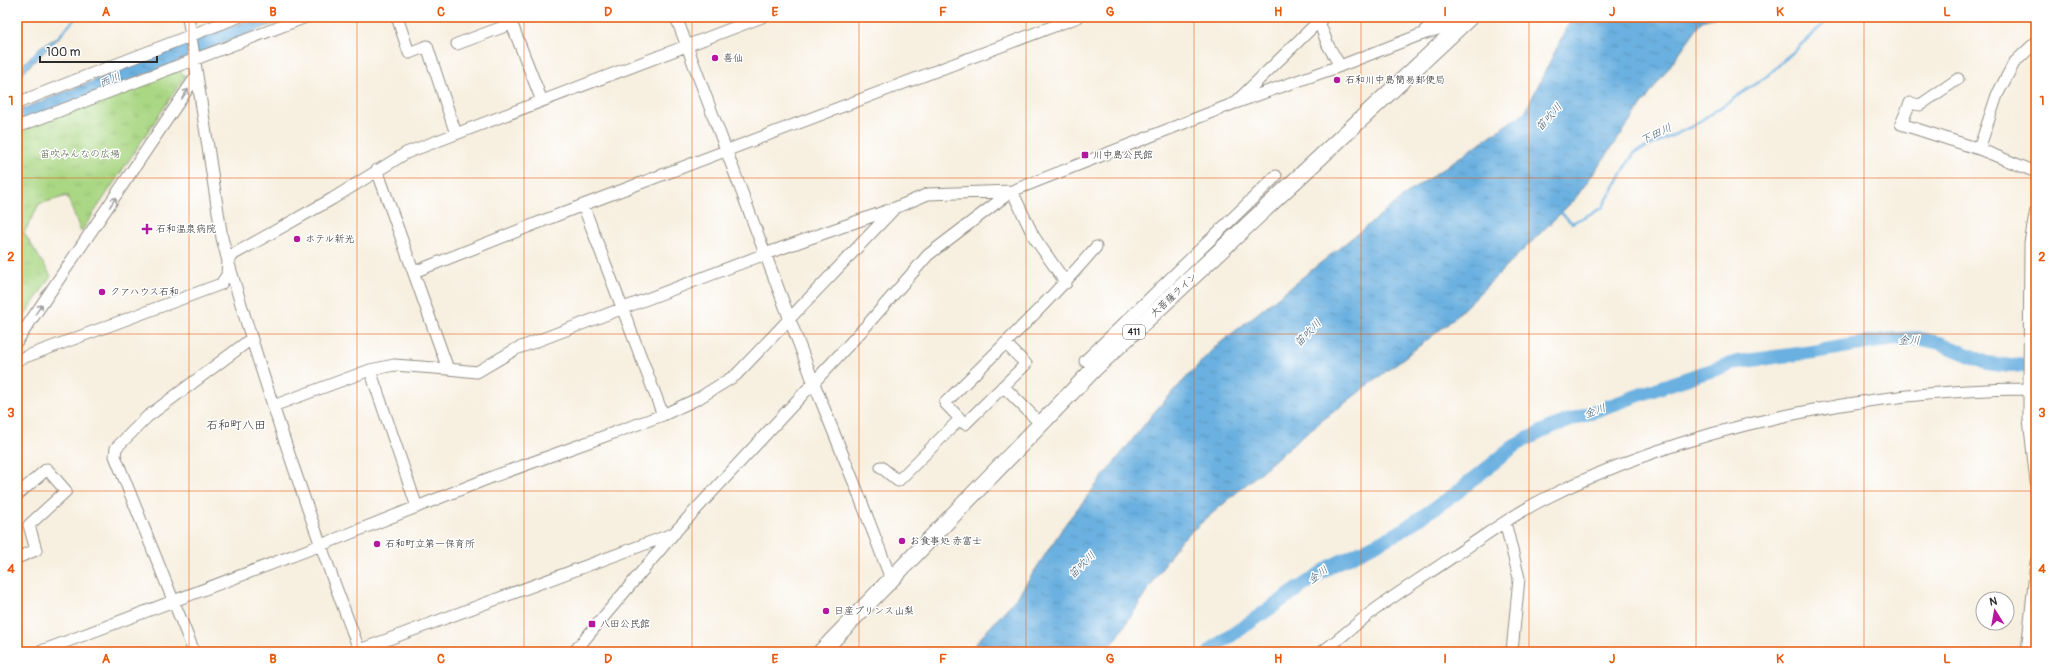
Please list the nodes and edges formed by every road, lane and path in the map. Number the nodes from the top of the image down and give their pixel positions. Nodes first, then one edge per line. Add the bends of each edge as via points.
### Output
1 (188, 17) edge
2 (238, 17) edge
3 (306, 17) edge
4 (397, 17) edge
5 (676, 17) edge
6 (762, 17) edge
7 (1078, 17) edge
8 (1442, 17) edge
9 (1320, 18) edge
10 (510, 20) edge
11 (1465, 21) edge
12 (1417, 36) junction
13 (193, 38) junction
14 (2036, 42) edge
15 (457, 44) dead end
16 (686, 45) junction
17 (195, 58) junction
18 (1340, 66) junction
19 (197, 75) junction
20 (1958, 79) dead end
21 (542, 101) junction
22 (17, 103) edge
23 (1235, 103) junction
24 (17, 127) edge
25 (456, 134) junction
26 (1979, 149) junction
27 (727, 152) junction
28 (377, 170) junction
29 (2036, 172) edge
30 (1276, 176) dead end
31 (1012, 191) junction
32 (583, 205) junction
33 (895, 208) junction
34 (2036, 210) edge
35 (1096, 248) dead end
36 (765, 254) junction
37 (228, 261) junction
38 (414, 272) junction
39 (1066, 283) junction
40 (622, 310) junction
41 (1144, 313) junction
42 (789, 318) junction
43 (251, 339) junction
44 (17, 341) edge
45 (1005, 343) junction
46 (17, 360) edge
47 (1085, 361) dead end
48 (448, 369) junction
49 (370, 370) junction
50 (813, 381) junction
51 (1003, 386) junction
52 (2029, 389) junction
53 (273, 406) junction
54 (663, 415) junction
55 (960, 419) junction
56 (1041, 424) junction
57 (881, 467) dead end
58 (2036, 482) edge
59 (17, 495) edge
60 (417, 507) junction
61 (1505, 522) junction
62 (675, 532) junction
63 (321, 545) junction
64 (17, 558) edge
65 (2036, 562) edge
66 (891, 579) junction
67 (174, 601) junction
68 (358, 651) edge
69 (39, 652) edge
70 (194, 652) edge
71 (574, 652) edge
72 (821, 652) edge
73 (1322, 652) edge
74 (1512, 652) edge
75 (2027, 652) edge

1 - 13 street
2 - 13 street
3 - 17 street
4 - 25 street via 409,53 427,46
5 - 16 street
6 - 16 street
7 - 27 street
8 - 12 street
9 - 18 street via 1328,46
9 - 23 street
10 - 15 street
10 - 21 street
11 - 12 street
11 - 41 highway, 大菩薩ライン / 411
12 - 18 street
13 - 17 street
13 - 22 street
14 - 26 street via 2014,63 1997,95
16 - 21 street
16 - 27 street
17 - 19 street
17 - 24 street
18 - 23 street
19 - 37 street via 222,238
44 -> 19 street
20 - 26 street via 1920,105 1910,103 1901,124
21 - 25 street
23 - 31 street
25 - 28 street via 406,153
26 - 29 street
27 - 32 street
27 - 36 street
28 - 37 street via 241,249
28 - 38 street
30 - 41 street
31 - 33 street via 928,194
31 - 39 street via 1034,238
31 - 50 street via 928,256
32 - 38 street
32 - 40 street
33 - 36 street
33 - 42 street
34 - 52 street via 2030,243
35 - 39 street
36 - 40 street
36 - 42 street
37 - 43 street
37 - 46 street via 227,276 220,284
38 - 48 street
39 - 45 street
40 - 48 street via 516,349 477,372
40 - 54 street
41 - 47 street
41 - 56 highway, 大菩薩ライン / 411 via 1094,370
42 - 50 street
42 - 54 street via 736,375 700,398
43 - 53 street
43 - 67 street via 147,417 116,448 115,456
45 - 51 street via 1026,364
45 - 55 street via 945,403
48 - 49 street via 394,365
49 - 53 street
49 - 60 street
50 - 62 street
50 - 66 street
51 - 55 street via 964,424
51 - 56 street
52 - 58 street via 2029,419
52 - 61 street via 1986,389 1915,395 1778,417 1643,457 1584,480 1542,500
53 - 63 street
54 - 60 street
55 - 57 street via 898,481
56 - 66 highway, 大菩薩ライン / 411
59 - 64 street via 46,469 66,491 29,525 36,550
60 - 63 street
61 - 73 street via 1378,607
61 - 74 street via 1519,578
62 - 68 street
62 - 71 street
63 - 67 street
63 - 68 street
65 - 75 street
66 - 72 highway, 大菩薩ライン / 411
67 - 69 street
67 - 70 street

